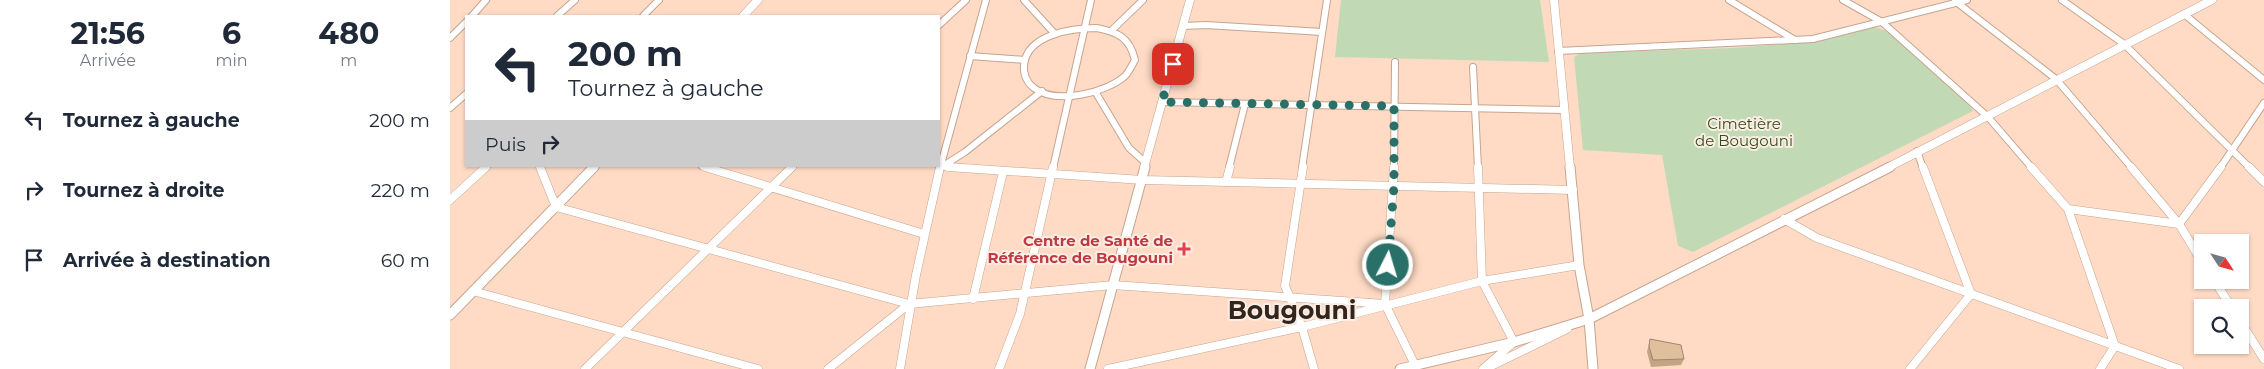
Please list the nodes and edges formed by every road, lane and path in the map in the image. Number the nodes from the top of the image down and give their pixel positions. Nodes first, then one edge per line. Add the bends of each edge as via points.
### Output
1 (486, 0) edge
2 (575, 0) edge
3 (659, 0) edge
4 (758, 0) edge
5 (966, 0) edge
6 (986, 0) edge
7 (1024, 0) edge
8 (1091, 0) edge
9 (1143, 0) edge
10 (1190, 0) edge
11 (1327, 0) edge
12 (1554, 0) edge
13 (1729, 0) edge
14 (1843, 0) edge
15 (1967, 0) edge
16 (2062, 0) edge
17 (2212, 0) edge
18 (1956, 1) edge
19 (2184, 14) junction
20 (473, 15) edge
21 (558, 15) edge
22 (644, 15) edge
23 (743, 15) edge
24 (1882, 22) junction
25 (465, 23) edge
26 (940, 24) edge
27 (1183, 26) junction
28 (1087, 28) junction
29 (1112, 30) junction
30 (1322, 32) junction
31 (453, 33) edge
32 (1056, 34) junction
33 (450, 38) edge
34 (1795, 40) junction
35 (2124, 44) junction
36 (1558, 51) junction
37 (970, 56) junction
38 (1025, 60) junction
39 (1395, 62) dead end
40 (1473, 67) dead end
41 (2056, 80) junction
42 (2264, 80) edge
43 (1042, 91) junction
44 (1096, 93) junction
45 (465, 95) edge
46 (1070, 96) junction
47 (1162, 102) junction
48 (2264, 102) edge
49 (1245, 104) junction
50 (1312, 106) junction
51 (1394, 106) junction
52 (450, 108) edge
53 (1476, 108) junction
54 (1563, 110) junction
55 (1988, 117) junction
56 (2233, 150) junction
57 (1917, 151) junction
58 (1146, 163) junction
59 (940, 166) edge
60 (486, 167) edge
61 (540, 167) edge
62 (595, 167) edge
63 (705, 167) edge
64 (792, 167) edge
65 (940, 167) edge
66 (1003, 172) junction
67 (1052, 175) junction
68 (1142, 180) junction
69 (1226, 182) junction
70 (2264, 182) edge
71 (1302, 184) junction
72 (1394, 186) junction
73 (771, 188) junction
74 (1478, 188) junction
75 (1573, 190) junction
76 (450, 200) edge
77 (556, 207) junction
78 (2068, 210) junction
79 (1784, 219) junction
80 (2179, 224) junction
81 (924, 234) junction
82 (709, 249) junction
83 (2194, 249) edge
84 (1578, 265) junction
85 (1482, 281) junction
86 (1113, 285) junction
87 (473, 291) junction
88 (1971, 294) junction
89 (1024, 295) junction
90 (1288, 296) junction
91 (972, 299) junction
92 (909, 304) junction
93 (1385, 304) junction
94 (450, 315) edge
95 (1589, 319) junction
96 (1302, 327) junction
97 (625, 331) junction
98 (2249, 335) edge
99 (1514, 342) junction
100 (2114, 346) junction
101 (2264, 358) edge
102 (1415, 365) junction
103 (585, 369) edge
104 (758, 369) edge
105 (828, 369) edge
106 (900, 369) edge
107 (999, 369) edge
108 (1090, 369) edge
109 (1108, 369) edge
110 (1314, 369) edge
111 (1400, 369) edge
112 (1483, 369) edge
113 (1593, 369) edge
114 (1910, 369) edge
115 (2100, 369) edge
116 (2179, 369) edge

1 - 20 street
2 - 21 street
3 - 22 street
4 - 23 street
5 - 26 street
6 - 37 street
7 - 32 street
8 - 28 street
9 - 29 street
10 - 27 street
11 - 30 street
12 - 36 street
13 - 34 street
14 - 24 street
15 - 18 street
16 - 35 street
17 - 19 street
18 - 24 street
18 - 41 street
19 - 35 street
19 - 42 street
24 - 34 street via 1813,39
24 - 55 street
25 - 31 street
27 - 30 street
27 - 47 street
28 - 29 street
28 - 32 street
28 - 46 street
29 - 44 street via 1125,36 1133,45 1135,60 1125,76
30 - 50 street
31 - 33 street
32 - 38 street via 1031,50
34 - 36 street
35 - 41 street
35 - 56 street
36 - 54 street
37 - 38 street
37 - 59 street
38 - 43 street via 1023,68 1027,81
39 - 51 street
40 - 53 street
41 - 55 street
41 - 80 street
43 - 46 street
43 - 59 street via 964,152
44 - 46 street
44 - 58 street via 1129,148
45 - 52 street
46 - 67 street
47 - 49 street
47 - 58 street
48 - 56 street
49 - 50 street
49 - 69 street
50 - 51 street
50 - 71 street
51 - 53 street
51 - 72 street
53 - 54 street
53 - 74 street
54 - 75 street
55 - 57 street
55 - 78 street
56 - 70 street
56 - 80 street
57 - 79 street
57 - 88 street
58 - 68 street
59 - 66 street
60 - 76 street
61 - 77 street
62 - 77 street
63 - 73 street
64 - 73 street
65 - 81 street
66 - 67 street
66 - 91 street
67 - 68 street
67 - 89 street
68 - 69 street
68 - 86 street
69 - 71 street
71 - 72 street
71 - 90 street via 1285,286
72 - 74 street
72 - 93 street
73 - 81 street
73 - 82 street
74 - 75 street
74 - 85 street
75 - 84 street
77 - 82 street
77 - 87 street
78 - 80 street
78 - 100 street
79 - 88 street via 1817,238
79 - 95 street
80 - 83 street
81 - 92 street
82 - 92 street
82 - 97 street
84 - 85 street
84 - 95 street
85 - 93 street
85 - 99 street
86 - 89 street
86 - 90 street
86 - 108 street
87 - 94 street
87 - 97 street
88 - 100 street
88 - 114 street
89 - 91 street
89 - 107 street
90 - 93 street
90 - 96 street
91 - 92 street
92 - 105 street
92 - 106 street
93 - 96 street
93 - 102 street
95 - 99 street
95 - 112 street
95 - 113 street
96 - 109 street
96 - 110 street
97 - 103 street
97 - 104 street
98 - 101 street
99 - 102 street
99 - 112 street
100 - 115 street
100 - 116 street
102 - 111 street

